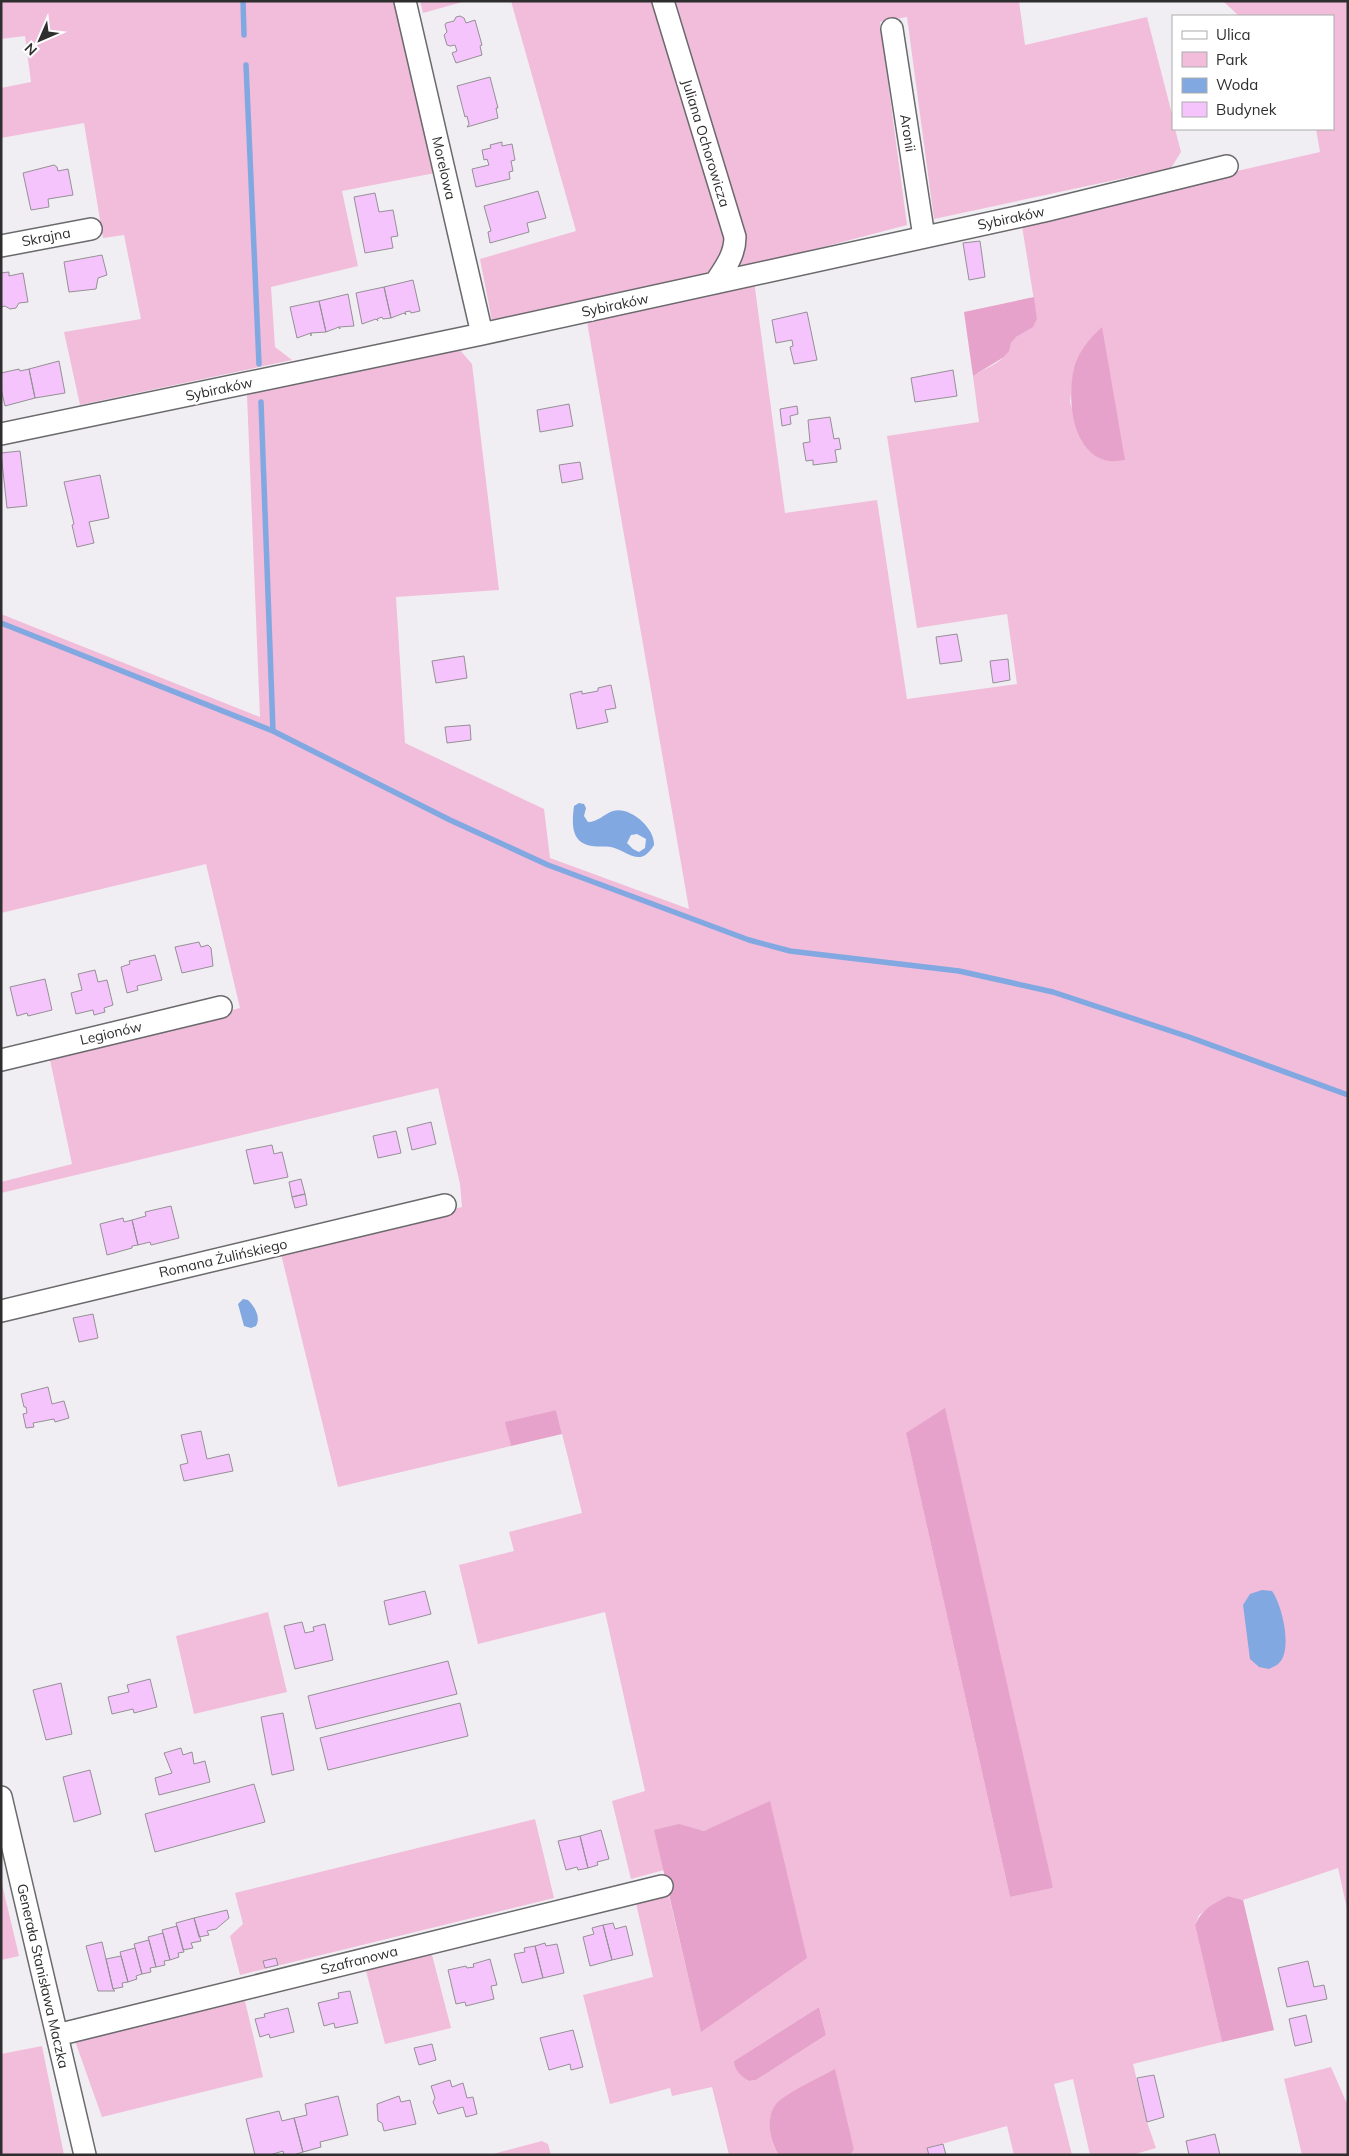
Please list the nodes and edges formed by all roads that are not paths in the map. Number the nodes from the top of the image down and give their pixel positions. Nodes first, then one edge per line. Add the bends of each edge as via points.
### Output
1 (405, 1) edge
2 (663, 1) edge
3 (892, 29) dead end
4 (1227, 166) dead end
5 (91, 229) dead end
6 (924, 236) junction
7 (1, 246) edge
8 (715, 282) junction
9 (482, 334) junction
10 (1, 434) edge
11 (221, 1007) dead end
12 (1, 1060) edge
13 (445, 1205) dead end
14 (1, 1311) edge
15 (1, 1797) edge
16 (7, 1844) edge
17 (662, 1886) dead end
18 (57, 2035) junction
19 (85, 2155) edge

1 - 9 street, Morelowa
2 - 8 street, Juliana Ochorowicza via 735,237 730,259
3 - 6 street, Aronii
4 - 6 street, Sybiraków
5 - 7 street, Skrajna
6 - 8 street, Sybiraków
8 - 9 street, Sybiraków
9 - 10 street, Sybiraków
11 - 12 street, Legionów
13 - 14 street, Romana Żulińskiego
15 - 16 street, Generała Stanisława Maczka
16 - 18 street, Generała Stanisława Maczka
17 - 18 street, Szafranowa
18 - 19 street, Generała Stanisława Maczka

